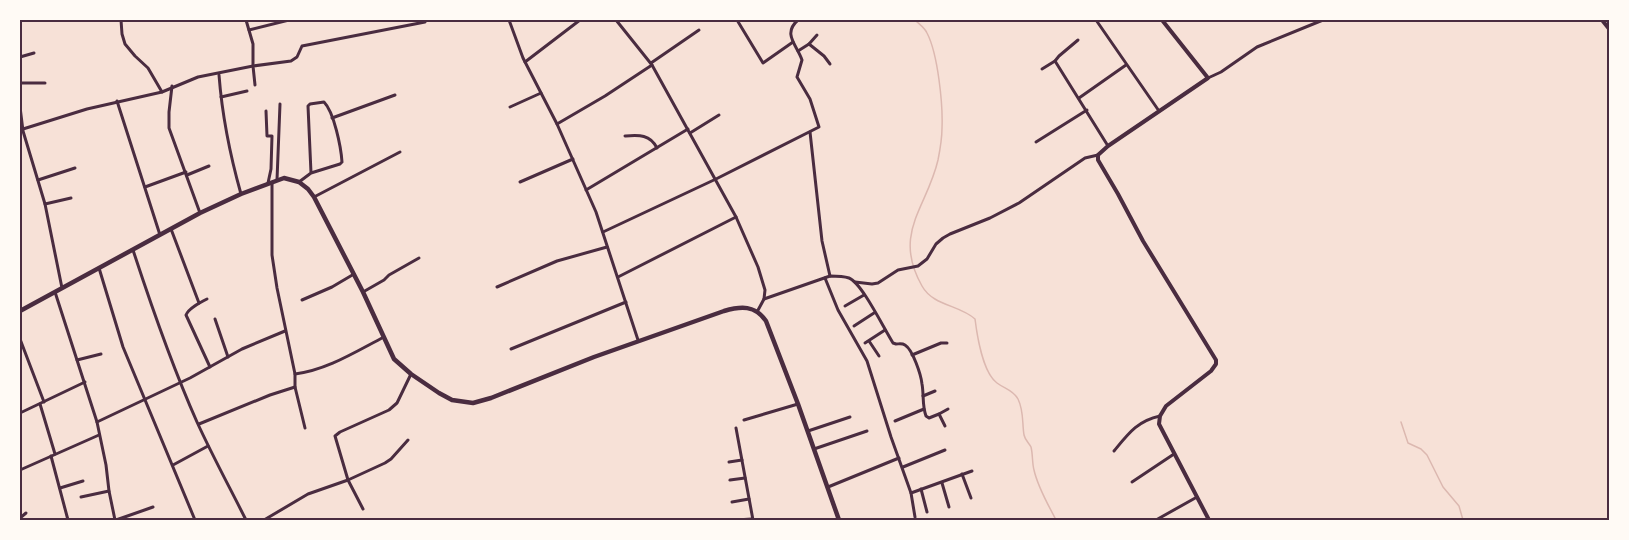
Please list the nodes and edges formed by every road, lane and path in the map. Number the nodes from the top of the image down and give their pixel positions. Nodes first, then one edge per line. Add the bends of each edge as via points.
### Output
1 (122, 20) edge
2 (246, 20) edge
3 (289, 20) edge
4 (509, 20) edge
5 (580, 20) edge
6 (616, 20) edge
7 (737, 20) edge
8 (798, 20) edge
9 (1096, 20) edge
10 (1162, 20) edge
11 (1323, 20) edge
12 (1602, 20) edge
13 (1318, 21) edge
14 (425, 22) dead end
15 (249, 30) junction
16 (699, 30) dead end
17 (1610, 30) edge
18 (817, 35) dead end
19 (1078, 40) dead end
20 (793, 42) junction
21 (808, 44) junction
22 (798, 51) junction
23 (34, 53) dead end
24 (20, 57) edge
25 (1055, 61) junction
26 (525, 62) junction
27 (651, 64) junction
28 (830, 64) dead end
29 (1126, 64) junction
30 (253, 66) junction
31 (1042, 69) dead end
32 (219, 74) junction
33 (1208, 78) junction
34 (20, 83) edge
35 (45, 83) dead end
36 (255, 85) dead end
37 (172, 86) junction
38 (247, 91) dead end
39 (162, 92) junction
40 (541, 93) junction
41 (395, 95) dead end
42 (221, 97) junction
43 (1079, 98) junction
44 (117, 101) junction
45 (280, 104) dead end
46 (20, 107) edge
47 (510, 107) dead end
48 (1087, 110) junction
49 (266, 111) dead end
50 (1159, 111) junction
51 (719, 115) dead end
52 (332, 118) junction
53 (557, 124) junction
54 (22, 131) edge
55 (689, 131) junction
56 (810, 132) junction
57 (626, 136) dead end
58 (1036, 142) dead end
59 (1108, 146) junction
60 (657, 149) junction
61 (400, 152) dead end
62 (1098, 155) junction
63 (573, 159) junction
64 (209, 166) dead end
65 (75, 168) dead end
66 (311, 173) junction
67 (187, 174) junction
68 (716, 178) junction
69 (38, 180) junction
70 (272, 181) junction
71 (299, 182) junction
72 (520, 183) dead end
73 (145, 187) junction
74 (586, 190) junction
75 (241, 194) junction
76 (314, 197) junction
77 (71, 198) dead end
78 (45, 204) junction
79 (200, 213) junction
80 (736, 217) junction
81 (171, 230) junction
82 (603, 232) junction
83 (160, 235) junction
84 (607, 247) junction
85 (133, 250) junction
86 (419, 258) dead end
87 (99, 268) junction
88 (354, 274) junction
89 (618, 276) junction
90 (827, 277) junction
91 (855, 282) junction
92 (496, 287) dead end
93 (62, 288) junction
94 (55, 292) junction
95 (363, 292) junction
96 (864, 295) junction
97 (207, 299) dead end
98 (764, 299) junction
99 (302, 300) dead end
100 (626, 302) junction
101 (199, 303) junction
102 (845, 306) dead end
103 (20, 311) edge
104 (757, 312) junction
105 (874, 312) junction
106 (215, 319) dead end
107 (854, 326) dead end
108 (885, 330) junction
109 (285, 331) junction
110 (384, 337) junction
111 (20, 339) edge
112 (639, 342) junction
113 (947, 343) dead end
114 (511, 349) dead end
115 (101, 354) dead end
116 (912, 355) junction
117 (879, 356) dead end
118 (228, 357) junction
119 (77, 360) junction
120 (210, 367) junction
121 (295, 374) junction
122 (411, 374) junction
123 (85, 382) junction
124 (180, 382) junction
125 (295, 387) junction
126 (935, 391) dead end
127 (923, 396) junction
128 (145, 398) junction
129 (42, 403) junction
130 (798, 404) junction
131 (924, 409) junction
132 (948, 409) dead end
133 (20, 413) edge
134 (939, 414) junction
135 (1160, 416) junction
136 (850, 417) dead end
137 (744, 420) dead end
138 (896, 421) dead end
139 (97, 422) junction
140 (198, 424) junction
141 (945, 426) dead end
142 (305, 428) dead end
143 (736, 428) dead end
144 (807, 431) junction
145 (867, 431) dead end
146 (99, 435) junction
147 (408, 440) dead end
148 (209, 446) junction
149 (814, 449) junction
150 (945, 450) dead end
151 (1114, 451) dead end
152 (1174, 454) junction
153 (53, 455) junction
154 (899, 458) junction
155 (742, 460) junction
156 (729, 462) dead end
157 (173, 465) junction
158 (903, 467) junction
159 (20, 470) edge
160 (972, 471) dead end
161 (962, 474) junction
162 (745, 478) junction
163 (348, 480) junction
164 (730, 480) dead end
165 (83, 481) dead end
166 (1132, 482) dead end
167 (942, 483) junction
168 (60, 488) junction
169 (828, 488) junction
170 (921, 489) junction
171 (109, 491) junction
172 (912, 493) junction
173 (81, 497) dead end
174 (1197, 497) junction
175 (971, 498) dead end
176 (749, 499) junction
177 (732, 502) dead end
178 (153, 507) dead end
179 (949, 507) dead end
180 (363, 509) dead end
181 (927, 512) dead end
182 (26, 513) dead end
183 (915, 517) dead end
184 (20, 518) edge
185 (68, 520) edge
186 (116, 520) edge
187 (195, 520) edge
188 (246, 520) edge
189 (264, 520) edge
190 (736, 520) edge
191 (752, 520) edge
192 (840, 520) edge
193 (1156, 520) edge
194 (1209, 520) edge

1 - 39 street via 125,44 148,68
2 - 15 street
3 - 15 street
4 - 26 street
5 - 26 street
6 - 27 street
7 - 20 street via 763,63
8 - 20 street via 791,28
9 - 29 street
10 - 33 street
11 - 13 street
12 - 17 street
13 - 33 street via 1250,51
14 - 30 street via 304,46 291,61
15 - 30 street
16 - 27 street
18 - 21 street
19 - 25 street
20 - 22 street
21 - 22 street
21 - 28 street
22 - 56 street via 802,64 797,77 810,99 819,127
23 - 24 street
25 - 31 street
25 - 43 street
26 - 40 street
27 - 53 street
27 - 55 street
29 - 43 street
29 - 50 street
30 - 32 street
30 - 36 street
32 - 37 street
32 - 42 street
33 - 50 street
34 - 35 street
37 - 39 street
37 - 67 street via 169,128
38 - 42 street
39 - 44 street
40 - 47 street
40 - 53 street
41 - 52 street
42 - 75 street
43 - 48 street
44 - 54 street
44 - 73 street
45 - 70 street
46 - 54 street
48 - 58 street
48 - 59 street
49 - 70 street via 267,136 272,136
50 - 59 street
51 - 55 street
52 - 66 street via 342,162
52 - 66 street via 326,103 309,105
53 - 63 street
54 - 69 street
55 - 60 street
55 - 68 street
56 - 68 street
56 - 90 street
57 - 60 street via 646,137
59 - 62 street
60 - 74 street
61 - 76 street
62 - 91 street via 1085,158 990,218 943,238 918,266 896,271 878,283
62 - 135 street via 1099,164 1143,241 1216,360 1211,371 1166,406
63 - 72 street
63 - 74 street
64 - 67 street
65 - 69 street
66 - 71 street
67 - 73 street
67 - 79 street
68 - 80 street
68 - 82 street
69 - 78 street
70 - 71 main road
70 - 75 main road
70 - 109 street via 272,255
71 - 76 main road
73 - 83 street
74 - 82 street
75 - 79 main road
76 - 88 main road
77 - 78 street
78 - 93 street
79 - 81 main road
80 - 89 street
80 - 98 street via 758,267
81 - 83 main road
81 - 101 street
82 - 84 street
83 - 85 main road
84 - 89 street
84 - 92 street via 557,261
85 - 87 main road
85 - 124 street
86 - 95 street
87 - 93 main road
87 - 128 street via 118,332
88 - 95 main road
88 - 99 street
89 - 100 street
90 - 91 street via 846,277
90 - 98 street
90 - 154 street via 838,310 867,361
91 - 96 street
93 - 94 main road
94 - 103 main road
94 - 119 street
95 - 110 main road
96 - 102 street
96 - 105 street
97 - 101 street
98 - 104 street
100 - 112 street
100 - 114 street
101 - 120 street via 186,315
104 - 112 main road via 736,308
104 - 130 main road via 766,321
105 - 107 street
105 - 108 street
106 - 118 street
108 - 116 street via 893,343 902,343
108 - 117 street via 867,342
109 - 118 street
109 - 121 street
110 - 121 street via 327,366
110 - 122 main road via 394,359
111 - 129 street
112 - 122 main road via 473,403 446,398
113 - 116 street
115 - 119 street
116 - 127 street
118 - 120 street
119 - 123 street
120 - 124 street
121 - 125 street
122 - 163 street via 394,406 335,436
123 - 129 street
123 - 139 street
124 - 128 street
124 - 140 street
125 - 140 street
125 - 142 street
126 - 127 street
127 - 131 street
128 - 139 street
128 - 157 street
129 - 133 street
129 - 153 street
130 - 137 street
130 - 144 main road
131 - 134 street via 928,417
131 - 138 street
132 - 134 street
134 - 141 street
135 - 151 street via 1134,428
135 - 152 street via 1160,427
136 - 144 street
139 - 146 street
140 - 148 street
143 - 155 street
144 - 149 main road
145 - 149 street
146 - 153 street
146 - 171 street
147 - 163 street via 391,459
148 - 157 street
148 - 188 street
149 - 169 main road
150 - 158 street
152 - 166 street
152 - 174 street
153 - 159 street
153 - 168 street
154 - 158 street
154 - 169 street
155 - 156 street
155 - 162 street
157 - 187 street
158 - 172 street
160 - 161 street
161 - 167 street
161 - 175 street
162 - 164 street
162 - 176 street
163 - 180 street
163 - 189 street via 308,494
165 - 168 street
167 - 170 street
167 - 179 street
168 - 185 street
169 - 192 main road
170 - 172 street
170 - 181 street
171 - 173 street
171 - 186 street
172 - 183 street
174 - 193 street
174 - 194 street
176 - 177 street
176 - 191 street
178 - 186 street
182 - 184 street
190 - 191 street

